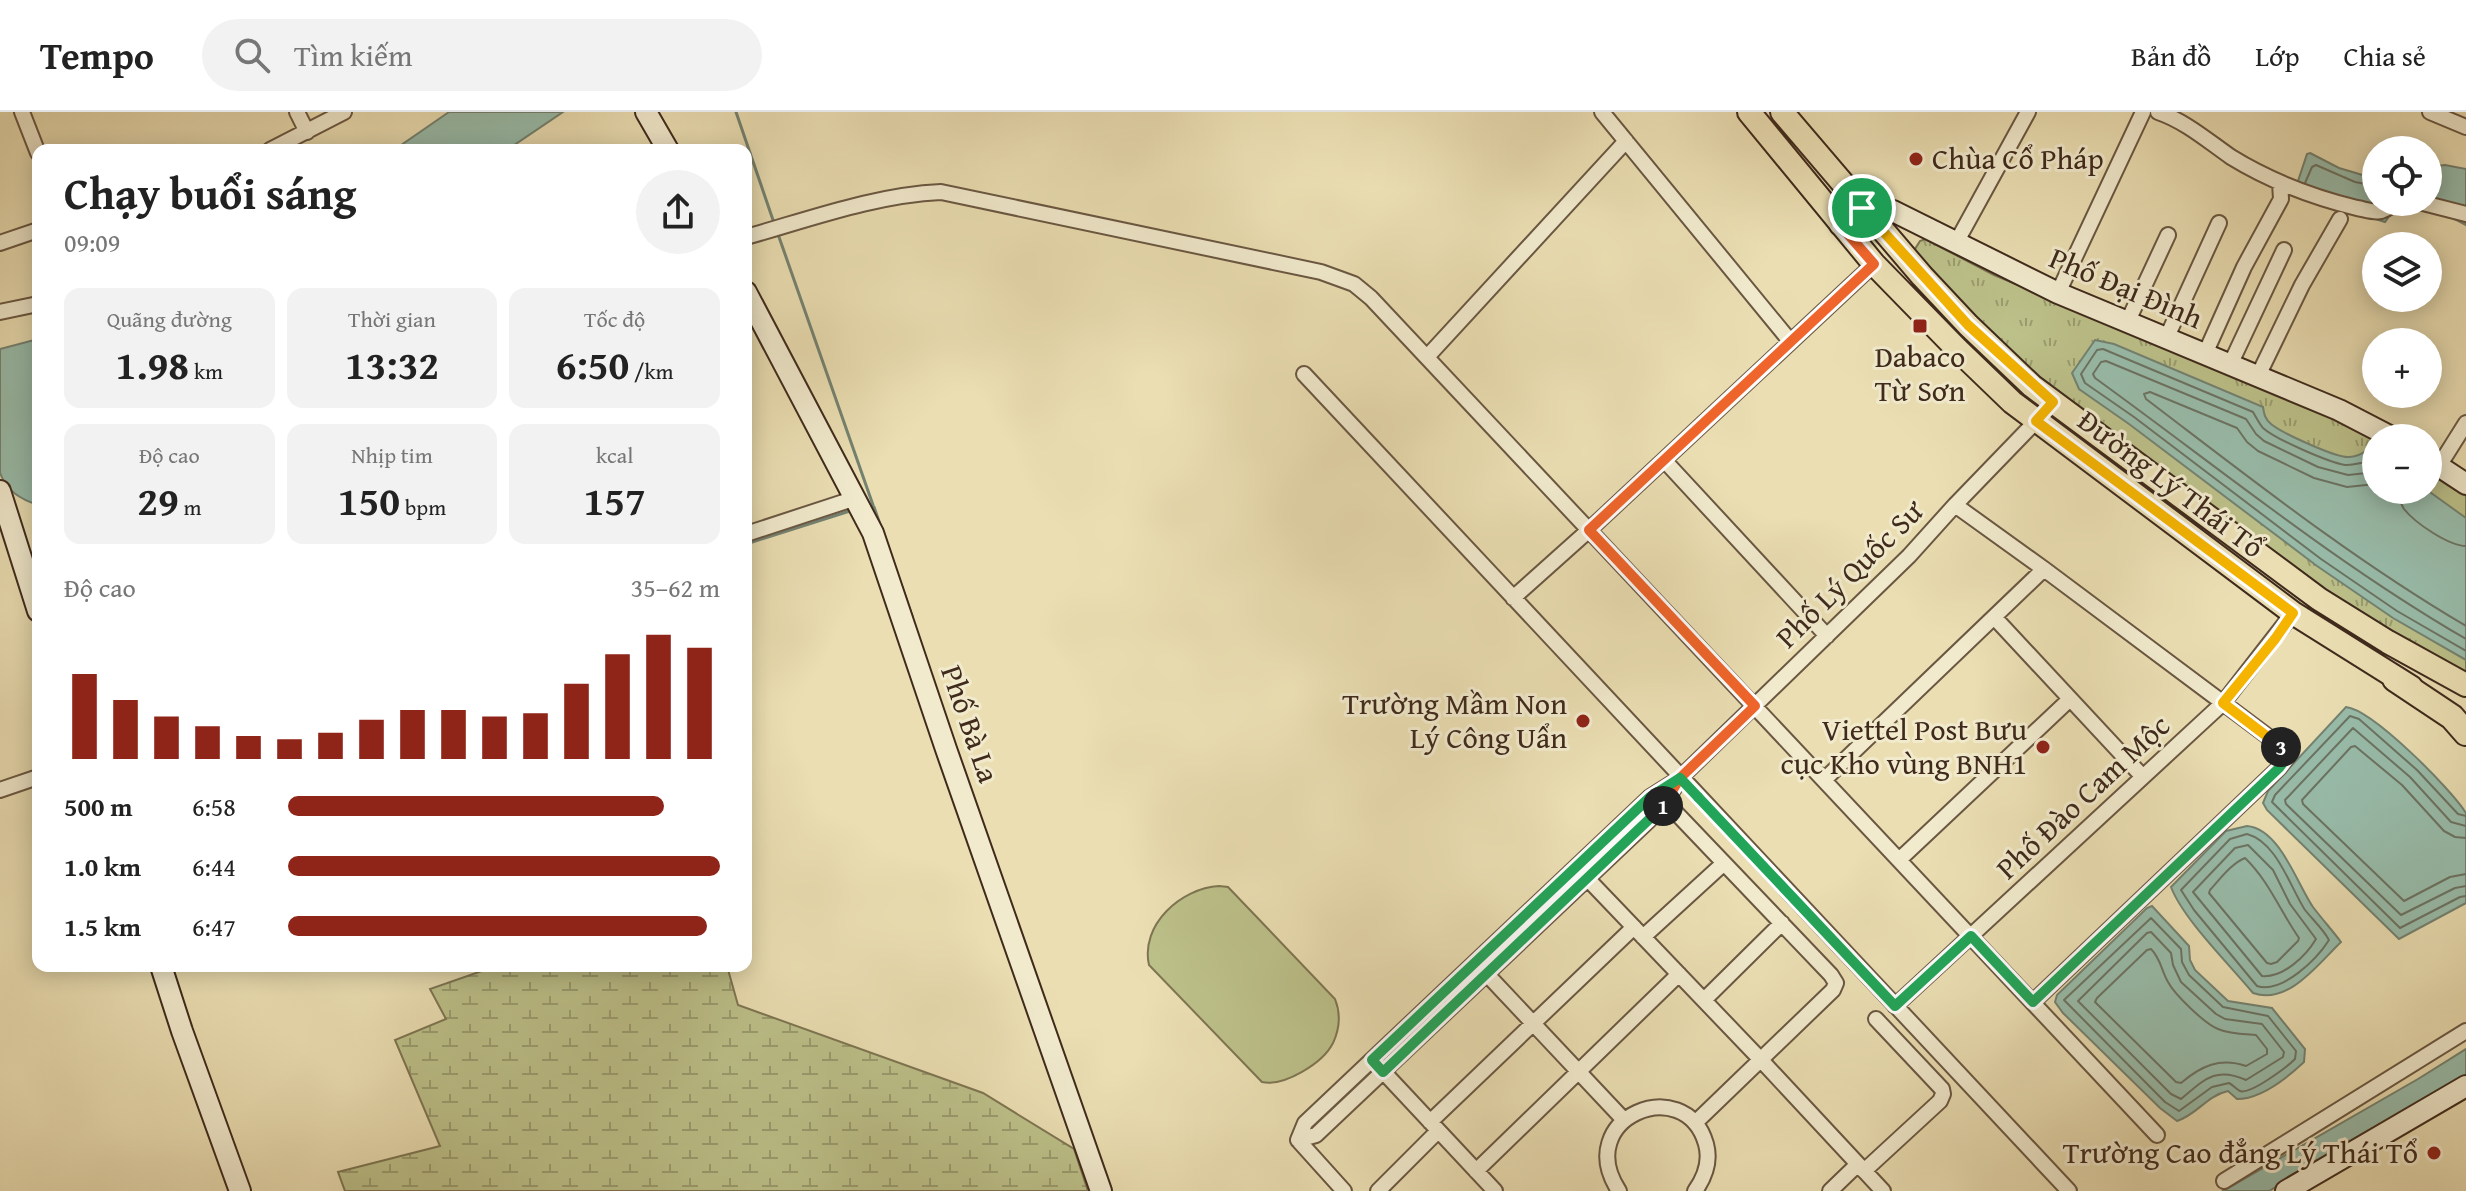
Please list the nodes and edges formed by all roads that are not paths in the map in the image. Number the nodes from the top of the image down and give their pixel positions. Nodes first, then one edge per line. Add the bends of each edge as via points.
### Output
1 (22, 112) edge
2 (297, 112) edge
3 (344, 112) edge
4 (646, 112) edge
5 (1602, 112) edge
6 (1749, 112) edge
7 (1782, 112) edge
8 (2028, 112) edge
9 (2143, 112) edge
10 (2158, 112) edge
11 (2430, 112) edge
12 (2466, 127) edge
13 (307, 132) junction
14 (1626, 141) junction
15 (34, 144) edge
16 (282, 144) edge
17 (665, 144) edge
18 (2280, 183) junction
19 (1862, 208) junction
20 (2442, 208) edge
21 (2362, 209) edge
22 (2466, 214) edge
23 (2340, 219) dead end
24 (2219, 223) dead end
25 (1840, 225) junction
26 (32, 232) edge
27 (752, 235) edge
28 (2168, 235) dead end
29 (0, 243) edge
30 (1956, 243) junction
31 (2284, 250) dead end
32 (1874, 264) junction
33 (2058, 293) junction
34 (752, 303) edge
35 (32, 305) edge
36 (0, 312) edge
37 (2127, 323) junction
38 (2166, 339) junction
39 (1790, 341) junction
40 (2205, 354) junction
41 (1427, 357) junction
42 (2230, 365) junction
43 (1304, 374) dead end
44 (2258, 376) junction
45 (2053, 402) junction
46 (2036, 421) junction
47 (2466, 423) edge
48 (2369, 424) edge
49 (2442, 453) edge
50 (1664, 460) junction
51 (2442, 468) edge
52 (2466, 484) edge
53 (0, 491) edge
54 (856, 498) junction
55 (1955, 505) junction
56 (1589, 530) junction
57 (752, 532) edge
58 (2044, 569) junction
59 (32, 592) edge
60 (1513, 598) junction
61 (2293, 613) junction
62 (1994, 617) junction
63 (1827, 636) junction
64 (2395, 679) junction
65 (2466, 685) edge
66 (2070, 699) junction
67 (2223, 703) junction
68 (1755, 706) junction
69 (2466, 717) edge
70 (2466, 733) edge
71 (2143, 777) junction
72 (1680, 778) junction
73 (32, 779) edge
74 (1824, 780) junction
75 (0, 790) edge
76 (1661, 797) junction
77 (1899, 860) junction
78 (1724, 863) junction
79 (1576, 867) junction
80 (1587, 879) junction
81 (1782, 923) junction
82 (1638, 932) junction
83 (1971, 936) junction
84 (1475, 962) junction
85 (163, 972) edge
86 (1487, 974) junction
87 (1679, 974) junction
88 (1704, 1000) junction
89 (2033, 1002) junction
90 (1895, 1006) junction
91 (1876, 1019) dead end
92 (1533, 1023) junction
93 (2466, 1031) edge
94 (1372, 1060) junction
95 (1761, 1060) junction
96 (1383, 1072) junction
97 (1578, 1072) junction
98 (2466, 1086) edge
99 (1624, 1120) junction
100 (1695, 1123) junction
101 (1434, 1126) junction
102 (2157, 1135) dead end
103 (1298, 1140) junction
104 (1861, 1168) junction
105 (1476, 1171) junction
106 (2224, 1181) dead end
107 (240, 1191) edge
108 (1101, 1191) edge
109 (1344, 1191) edge
110 (1378, 1191) edge
111 (1495, 1191) edge
112 (1619, 1191) edge
113 (1695, 1191) edge
114 (1830, 1191) edge
115 (1883, 1191) edge
116 (2069, 1191) edge
117 (2286, 1191) edge

1 - 15 street
2 - 13 street
3 - 13 street
4 - 17 street
5 - 14 street
6 - 25 main road, Đường Lý Thái Tổ
7 - 19 main road, Đường Lý Thái Tổ
8 - 30 street
9 - 33 street
10 - 18 street
11 - 12 street
13 - 16 street
14 - 39 street
14 - 41 street
18 - 21 street
18 - 40 street via 2281,199
19 - 25 street
19 - 30 street, Phố Đại Đình via 1893,211
19 - 45 main road, Đường Lý Thái Tổ via 1968,325
20 - 22 street
23 - 44 street
24 - 38 street
25 - 32 main road, Đường Lý Thái Tổ
26 - 29 street
27 - 41 street via 899,196 963,195 1321,272 1354,284
28 - 37 street
30 - 33 street, Phố Đại Đình
31 - 42 street
32 - 39 street
32 - 46 main road, Đường Lý Thái Tổ
33 - 37 street, Phố Đại Đình
34 - 54 street, Phố Bà La
35 - 36 street
37 - 38 street, Phố Đại Đình
38 - 40 street, Phố Đại Đình
39 - 50 street
40 - 42 street, Phố Đại Đình
41 - 56 street
42 - 44 street, Phố Đại Đình
43 - 60 street
44 - 48 street, Phố Đại Đình
45 - 46 street, Phố Lý Quốc Sư
45 - 65 main road, Đường Lý Thái Tổ via 2319,599
46 - 55 street, Phố Lý Quốc Sư
46 - 61 main road, Đường Lý Thái Tổ
47 - 49 street
50 - 56 street
50 - 63 street
51 - 52 street
53 - 59 street
54 - 57 street
54 - 108 street, Phố Bà La via 873,533
55 - 58 street
55 - 63 street, Phố Lý Quốc Sư
56 - 60 street
56 - 68 street
58 - 62 street
58 - 67 street
60 - 72 street
61 - 64 main road, Đường Lý Thái Tổ
61 - 67 street, Phố Đào Cam Mộc
62 - 66 street
62 - 74 street
63 - 68 street, Phố Lý Quốc Sư
64 - 69 main road, Đường Lý Thái Tổ
64 - 70 highway via 2452,717
66 - 71 street
66 - 77 street
67 - 71 street, Phố Đào Cam Mộc
67 - 89 street via 2288,756
68 - 72 street, Phố Lý Quốc Sư
68 - 74 street
71 - 83 street, Phố Đào Cam Mộc
72 - 76 street, Phố Lý Quốc Sư
72 - 90 street
73 - 75 street
74 - 77 street
76 - 78 street
76 - 79 street
76 - 80 street via 1662,808
77 - 83 street
78 - 81 street
78 - 82 street
79 - 80 street
79 - 84 street
80 - 82 street
80 - 86 street
81 - 88 street
81 - 95 street via 1836,983
82 - 87 street
82 - 92 street
83 - 89 street
83 - 90 street, Phố Đào Cam Mộc
84 - 86 street
84 - 94 street
85 - 107 street
86 - 92 street
86 - 96 street
87 - 88 street
87 - 97 street
88 - 95 street
89 - 102 street
90 - 116 street
91 - 104 street via 1943,1094
92 - 97 street
92 - 101 street
93 - 106 street
94 - 96 street
94 - 103 street via 1305,1123
95 - 100 street
95 - 104 street
96 - 101 street
96 - 103 street via 1316,1135
97 - 99 street
97 - 105 street
98 - 117 street
99 - 100 street via 1656,1107 1684,1114
99 - 112 street via 1607,1151 1607,1166
100 - 113 street via 1708,1149 1708,1163
101 - 105 street
101 - 110 street
103 - 109 street
104 - 114 street
104 - 115 street
105 - 111 street

